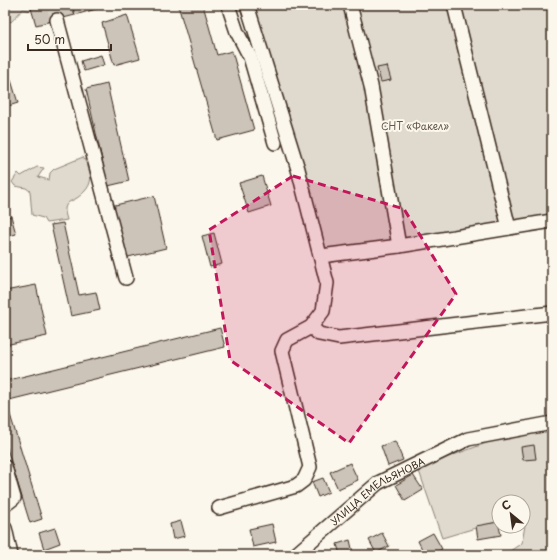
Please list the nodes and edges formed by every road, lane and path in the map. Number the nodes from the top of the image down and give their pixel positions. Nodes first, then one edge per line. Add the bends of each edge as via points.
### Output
1 (228, 5) edge
2 (247, 5) edge
3 (350, 5) edge
4 (454, 5) edge
5 (57, 20) tunnel mouth
6 (274, 143) dead end
7 (552, 221) edge
8 (509, 228) junction
9 (399, 246) junction
10 (321, 256) junction
11 (126, 278) dead end
12 (552, 312) edge
13 (311, 327) junction
14 (552, 423) edge
15 (5, 467) edge
16 (5, 505) edge
17 (219, 508) dead end
18 (5, 528) edge
19 (11, 555) edge
20 (296, 555) edge

1 - 6 street via 237,32 250,57
2 - 10 street via 298,169
3 - 9 street via 371,86
4 - 8 street
5 - 11 street
7 - 8 street
8 - 9 street
9 - 10 street
10 - 13 street via 327,283 323,311
12 - 13 street via 339,338 320,334
13 - 17 street via 287,340 282,351 310,467 304,480 296,486
14 - 20 street, УЛИЦА ЕМЕЛЬЯНОВА via 468,439 378,483
15 - 16 street via 14,498
18 - 19 street

